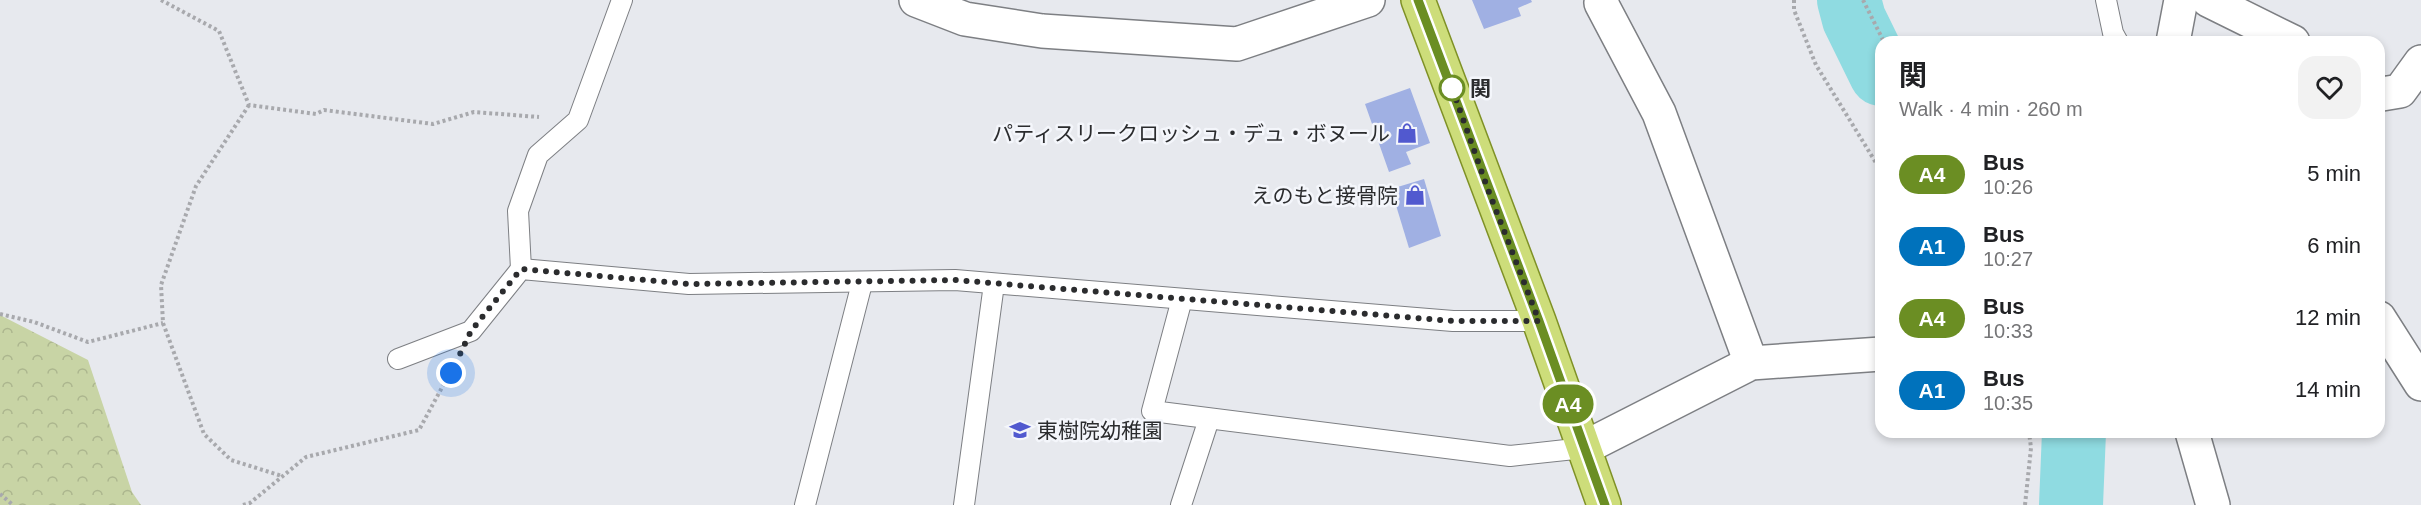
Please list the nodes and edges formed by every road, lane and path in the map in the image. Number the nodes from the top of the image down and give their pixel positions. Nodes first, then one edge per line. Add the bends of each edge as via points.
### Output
1 (161, 0) edge
2 (622, 0) edge
3 (916, 0) edge
4 (1368, 0) edge
5 (1418, 0) edge
6 (1794, 0) edge
7 (1863, 0) edge
8 (2106, 0) edge
9 (2181, 0) edge
10 (2208, 0) edge
11 (1596, 1) edge
12 (1881, 36) edge
13 (2115, 36) edge
14 (2174, 36) edge
15 (2281, 36) edge
16 (2421, 62) edge
17 (2385, 94) edge
18 (249, 105) junction
19 (578, 120) junction
20 (1875, 161) edge
21 (521, 269) junction
22 (862, 283) junction
23 (994, 284) junction
24 (1182, 299) junction
25 (0, 314) edge
26 (1539, 321) junction
27 (164, 323) junction
28 (2385, 327) edge
29 (471, 331) junction
30 (1875, 354) edge
31 (398, 359) dead end
32 (1751, 363) junction
33 (2421, 384) edge
34 (1209, 419) junction
35 (2030, 438) edge
36 (2194, 438) edge
37 (1584, 448) junction
38 (282, 476) junction
39 (0, 494) edge
40 (13, 505) edge
41 (243, 505) edge
42 (805, 505) edge
43 (964, 505) edge
44 (1181, 505) edge
45 (1605, 505) edge
46 (2025, 505) edge
47 (2213, 505) edge

1 - 18 path via 219,31
2 - 19 lane
3 - 4 street via 965,19 1042,31 1237,44
5 - 26 main road
6 - 20 path via 1794,10 1816,65
7 - 12 path
8 - 13 lane
9 - 14 street
10 - 15 street
11 - 32 street via 1659,113
16 - 17 street via 2400,91
18 - 19 path via 433,124 474,112
18 - 27 path via 196,186 161,285
19 - 21 lane via 538,155 518,212
21 - 22 lane via 689,284
21 - 29 lane
22 - 23 lane via 955,280
22 - 42 lane
23 - 24 lane
23 - 43 lane
24 - 26 lane via 1453,321
24 - 34 lane via 1152,411
25 - 27 path via 88,342
26 - 37 main road
27 - 38 path via 204,434 231,460
28 - 33 street
29 - 31 lane
29 - 38 path via 419,430 306,456
30 - 32 street
32 - 37 street
34 - 37 lane via 1510,456
34 - 44 lane
35 - 46 path
36 - 47 street
37 - 45 main road
38 - 41 path
39 - 40 path

